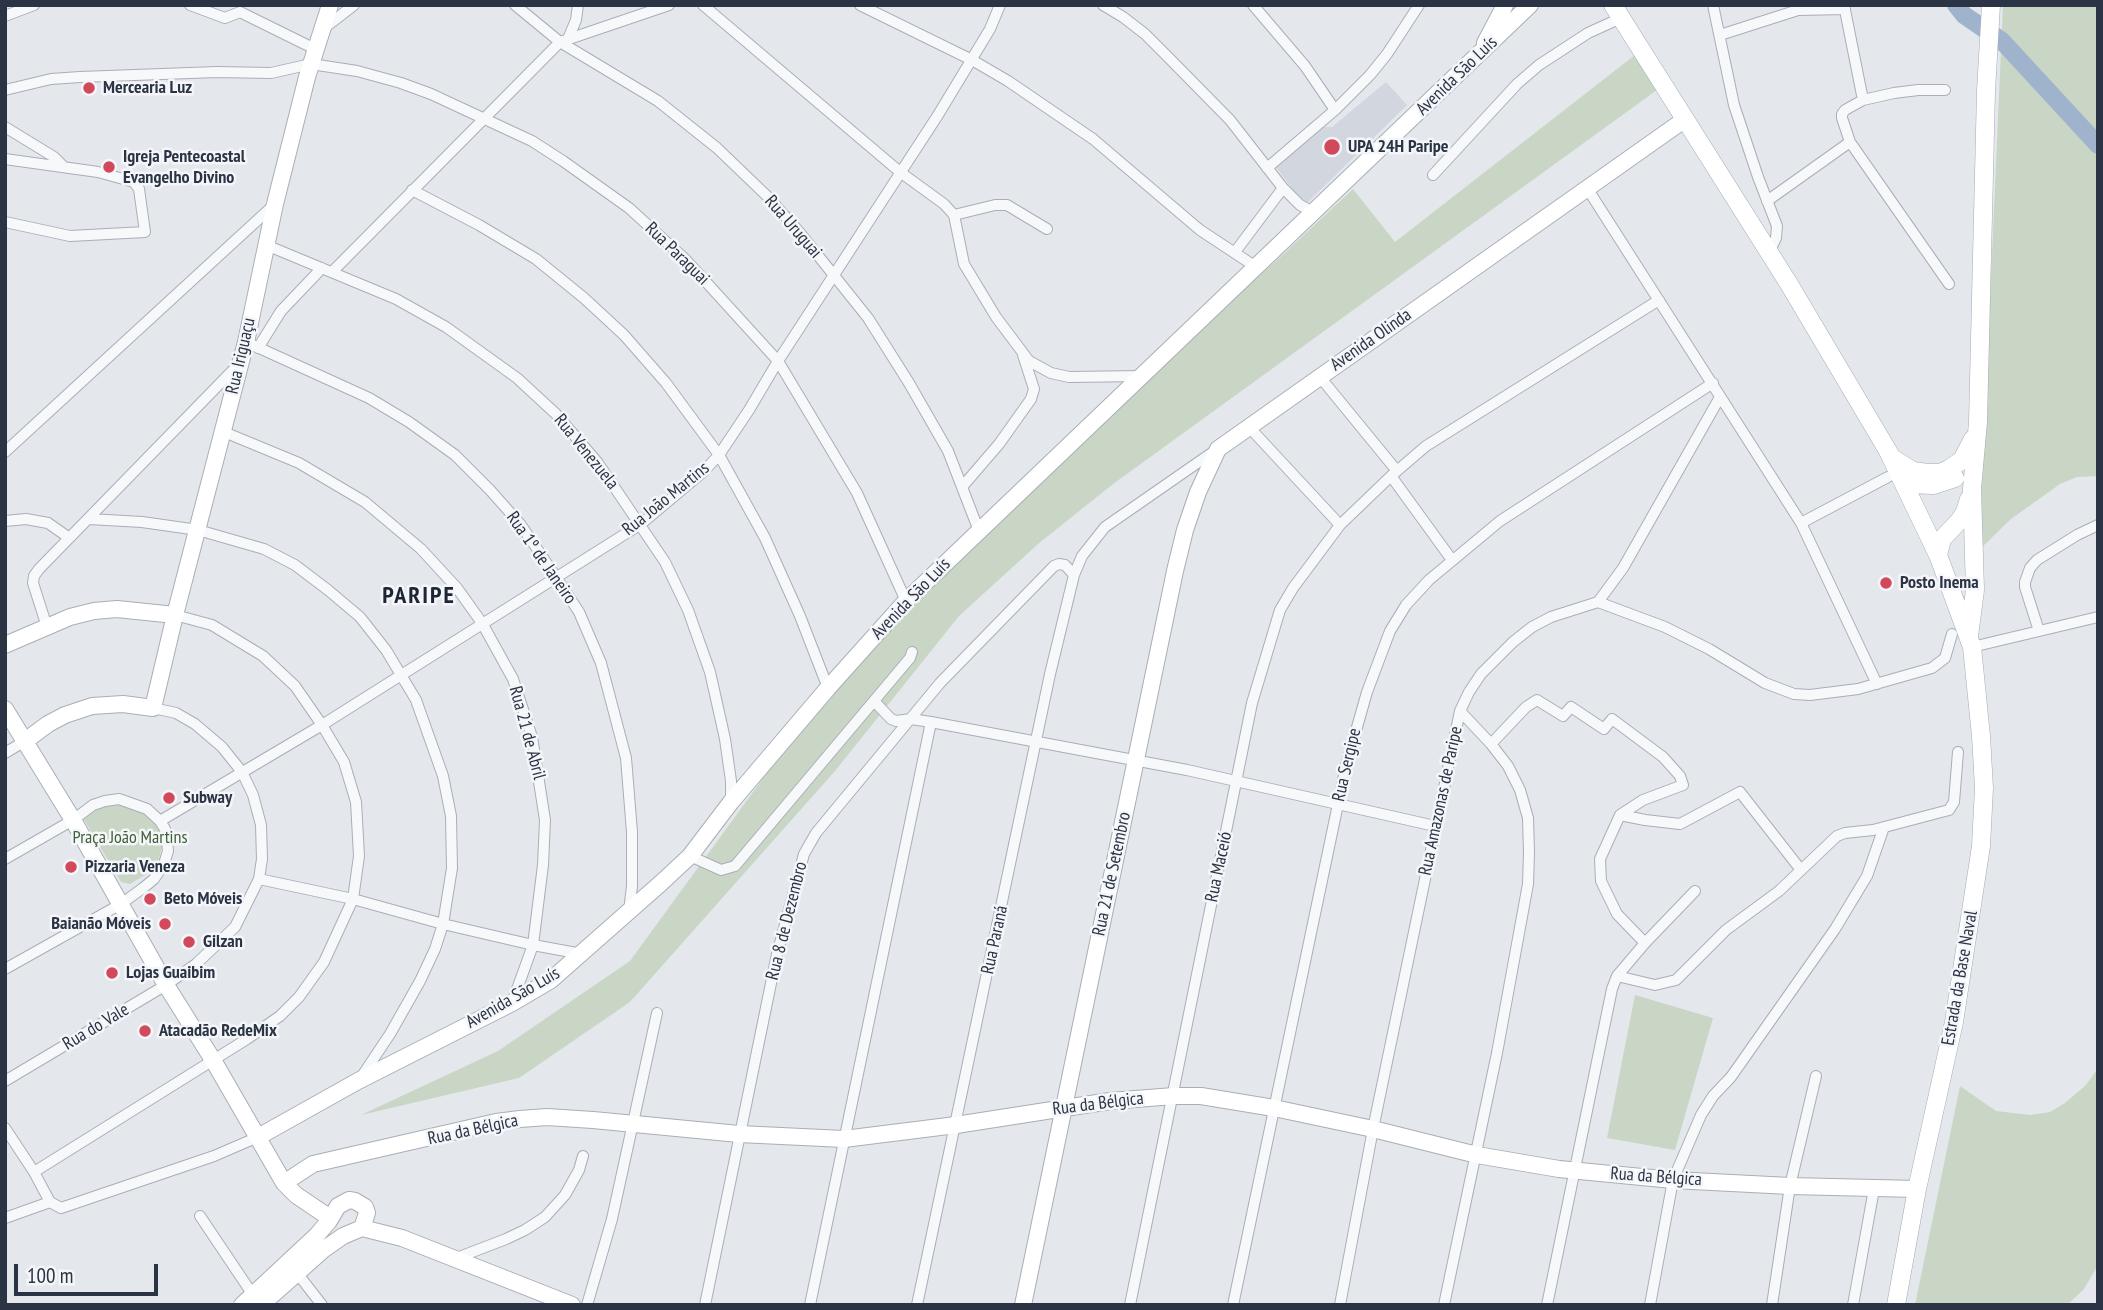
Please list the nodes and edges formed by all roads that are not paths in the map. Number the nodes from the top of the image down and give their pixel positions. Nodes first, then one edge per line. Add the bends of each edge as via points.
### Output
1 (190, 5) edge
2 (330, 5) edge
3 (354, 5) edge
4 (515, 5) edge
5 (578, 5) edge
6 (669, 5) edge
7 (703, 5) edge
8 (860, 5) edge
9 (1000, 5) edge
10 (1103, 5) edge
11 (1253, 5) edge
12 (1419, 5) edge
13 (1505, 5) edge
14 (1530, 5) edge
15 (1713, 5) edge
16 (28, 6) edge
17 (1844, 7) edge
18 (241, 9) edge
19 (1617, 12) edge
20 (1991, 13) edge
21 (5, 16) edge
22 (323, 29) junction
23 (1720, 35) junction
24 (564, 41) junction
25 (313, 56) junction
26 (972, 60) junction
27 (1475, 60) junction
28 (5, 90) edge
29 (1945, 90) dead end
30 (1863, 100) junction
31 (1335, 110) junction
32 (484, 119) junction
33 (1684, 120) junction
34 (5, 127) edge
35 (1850, 142) junction
36 (5, 159) edge
37 (64, 167) junction
38 (1267, 168) junction
39 (900, 172) junction
40 (1433, 175) dead end
41 (1283, 188) junction
42 (1587, 188) junction
43 (412, 190) junction
44 (1767, 201) junction
45 (275, 204) junction
46 (1313, 212) junction
47 (954, 215) junction
48 (5, 222) edge
49 (1047, 229) dead end
50 (266, 245) junction
51 (1235, 252) junction
52 (1769, 253) junction
53 (1256, 267) junction
54 (327, 270) junction
55 (834, 275) junction
56 (1949, 284) dead end
57 (1659, 300) junction
58 (252, 345) junction
59 (1022, 354) junction
60 (778, 361) junction
61 (239, 364) junction
62 (1142, 376) junction
63 (1320, 377) junction
64 (1713, 383) junction
65 (1720, 397) junction
66 (1978, 422) junction
67 (1249, 427) junction
68 (224, 432) junction
69 (1976, 443) junction
70 (1218, 449) junction
71 (5, 453) edge
72 (719, 455) junction
73 (1892, 458) junction
74 (1394, 473) junction
75 (1896, 481) junction
76 (962, 487) junction
77 (1972, 488) junction
78 (89, 519) junction
79 (5, 521) edge
80 (1801, 523) junction
81 (640, 524) junction
82 (1340, 525) junction
83 (2098, 525) edge
84 (198, 530) junction
85 (979, 531) junction
86 (68, 537) junction
87 (1938, 555) junction
88 (1452, 560) junction
89 (1074, 575) junction
90 (556, 577) junction
91 (906, 601) junction
92 (1598, 602) junction
93 (175, 615) junction
94 (2098, 617) edge
95 (482, 623) junction
96 (47, 626) junction
97 (2039, 631) junction
98 (1964, 639) junction
99 (5, 645) edge
100 (912, 652) dead end
101 (402, 675) junction
102 (1877, 684) junction
103 (828, 688) junction
104 (874, 701) junction
105 (153, 708) junction
106 (5, 709) edge
107 (1460, 711) junction
108 (911, 719) junction
109 (931, 722) junction
110 (322, 725) junction
111 (25, 741) junction
112 (1037, 741) junction
113 (1490, 744) junction
114 (1958, 752) dead end
115 (5, 753) edge
116 (1136, 761) junction
117 (242, 772) junction
118 (1237, 782) junction
119 (731, 802) junction
120 (1338, 805) junction
121 (1620, 815) junction
122 (73, 820) junction
123 (160, 821) junction
124 (1435, 826) junction
125 (1884, 827) junction
126 (690, 856) junction
127 (5, 859) edge
128 (1801, 870) junction
129 (260, 879) junction
130 (1695, 891) dead end
131 (354, 899) junction
132 (121, 904) junction
133 (629, 911) junction
134 (443, 924) junction
135 (1645, 943) junction
136 (533, 945) junction
137 (582, 954) junction
138 (525, 966) junction
139 (5, 969) edge
140 (1617, 976) junction
141 (166, 985) junction
142 (537, 989) junction
143 (512, 1003) junction
144 (657, 1013) dead end
145 (382, 1047) junction
146 (213, 1060) junction
147 (388, 1065) junction
148 (1816, 1076) dead end
149 (5, 1081) edge
150 (358, 1081) junction
151 (1174, 1096) junction
152 (1063, 1108) junction
153 (1274, 1108) junction
154 (634, 1124) junction
155 (956, 1125) junction
156 (5, 1128) edge
157 (1373, 1129) junction
158 (739, 1134) junction
159 (258, 1137) junction
160 (844, 1139) junction
161 (1477, 1155) junction
162 (583, 1156) dead end
163 (1574, 1170) junction
164 (34, 1172) junction
165 (1673, 1180) junction
166 (284, 1183) junction
167 (1790, 1186) junction
168 (1874, 1189) junction
169 (1917, 1189) junction
170 (50, 1202) junction
171 (200, 1216) dead end
172 (5, 1218) edge
173 (330, 1218) junction
174 (365, 1221) junction
175 (454, 1259) junction
176 (297, 1273) junction
177 (252, 1301) edge
178 (322, 1305) edge
179 (572, 1305) edge
180 (587, 1305) edge
181 (705, 1305) edge
182 (810, 1305) edge
183 (917, 1305) edge
184 (1023, 1305) edge
185 (1130, 1305) edge
186 (1233, 1305) edge
187 (1340, 1305) edge
188 (1444, 1305) edge
189 (1547, 1305) edge
190 (1650, 1305) edge
191 (1772, 1305) edge
192 (1853, 1305) edge
193 (1896, 1305) edge

1 - 18 street via 225,18
2 - 22 main road, Rua Iriguaçu
3 - 22 street
4 - 24 street, Rua Uruguai
5 - 24 street via 576,20
6 - 24 street
7 - 39 street
8 - 26 street
9 - 26 street, Rua João Martins
10 - 38 street via 1159,48 1230,120
11 - 31 street
12 - 31 street via 1387,54
13 - 27 main road
14 - 27 main road, Avenida São Luís
15 - 23 street
16 - 21 street
17 - 23 street via 1798,10
17 - 30 street
18 - 25 street
19 - 33 main road
19 - 40 street via 1517,84
20 - 66 main road
22 - 25 main road, Rua Iriguaçu
23 - 44 street via 1734,105
24 - 32 street
24 - 55 street, Rua Uruguai via 658,102 717,148 768,197
25 - 28 street via 271,73 80,77
25 - 32 street, Rua Paraguai via 431,94
25 - 45 main road, Rua Iriguaçu
26 - 39 street, Rua João Martins
26 - 51 street via 1093,139 1200,230
27 - 46 main road, Avenida São Luís
29 - 30 street
30 - 35 street via 1842,114
31 - 38 street
32 - 43 street
32 - 60 street, Rua Paraguai via 531,141 629,208 686,260
33 - 42 main road, Avenida Olinda
33 - 52 main road
34 - 37 street
35 - 44 street
35 - 56 street
36 - 37 street
37 - 48 street via 134,182 145,232 69,236
38 - 41 street
39 - 47 street
39 - 55 street, Rua João Martins
41 - 46 street
41 - 51 street
42 - 57 street
42 - 63 main road, Avenida Olinda
43 - 54 street
43 - 72 street via 536,259 584,298 666,383
44 - 52 street via 1777,232
45 - 50 main road, Rua Iriguaçu
45 - 71 street
46 - 53 main road, Avenida São Luís
47 - 49 street via 1007,205
47 - 59 street via 964,264
50 - 54 street, Rua Venezuela
50 - 58 main road, Rua Iriguaçu
51 - 53 street
52 - 73 main road
53 - 62 main road, Avenida São Luís
54 - 58 street via 281,311
54 - 81 street, Rua Venezuela via 396,299 446,327 517,378 589,453
55 - 60 street, Rua João Martins
55 - 76 street, Rua Uruguai via 909,383 948,451
57 - 64 street
57 - 74 street, Rua Maceió via 1426,446
58 - 61 main road, Rua Iriguaçu
58 - 90 street, Rua 1º de Janeiro via 369,398 455,455 521,525
59 - 62 street via 1051,373 1069,377
59 - 76 street via 1034,388 1031,399
60 - 72 street, Rua João Martins
60 - 91 street, Rua Paraguai via 857,493
61 - 68 main road, Rua Iriguaçu
61 - 78 street
62 - 85 main road, Avenida São Luís
63 - 67 main road, Avenida Olinda
63 - 74 street
64 - 65 street
64 - 88 street, Rua Sergipe via 1500,522
65 - 80 street
65 - 92 street via 1623,568
66 - 69 main road
66 - 73 main road via 1962,460 1940,473 1913,471
67 - 70 main road, Avenida Olinda
67 - 82 street
68 - 84 main road, Rua Iriguaçu
68 - 95 street, Rua 21 de Abril via 299,463 365,502 421,549
69 - 75 main road via 1968,469 1945,483
69 - 77 main road
70 - 89 street, Avenida Olinda via 1105,527 1087,548
70 - 116 main road, Rua 21 de Setembro via 1185,530
72 - 81 street, Rua João Martins
72 - 103 street via 765,538
73 - 75 main road
74 - 82 street, Rua Maceió
74 - 88 street
75 - 80 street
75 - 87 main road
76 - 85 street, Rua Uruguai
77 - 87 main road via 1965,512 1942,539
77 - 98 main road via 1975,590
78 - 84 street
78 - 86 street
79 - 86 street via 48,523
80 - 102 street
81 - 90 street, Rua João Martins
81 - 119 street, Rua Venezuela via 688,610 710,671 725,739
82 - 118 street, Rua Maceió via 1280,610 1252,703
83 - 97 street via 2030,568 2025,587
84 - 93 main road, Rua Iriguaçu
84 - 101 street via 264,550 295,565 360,617
85 - 91 main road, Avenida São Luís
86 - 96 street via 34,576
87 - 98 main road
88 - 120 street, Rua Sergipe via 1406,606 1390,631 1354,733
89 - 108 street, Rua 8 de Dezembro via 1065,565 1054,566
89 - 112 street, Rua Paraná
90 - 95 street, Rua João Martins
90 - 133 street, Rua 1º de Janeiro via 579,612 601,663 626,758 632,832
91 - 103 main road, Avenida São Luís
92 - 102 street via 1665,627 1786,692 1810,695
92 - 107 street, Rua Amazonas de Paripe via 1551,617 1513,642 1481,674
93 - 96 main road via 94,611
93 - 105 main road, Rua Iriguaçu
93 - 110 street via 212,625 263,656 295,686
94 - 97 street
95 - 101 street, Rua João Martins
95 - 136 street, Rua 21 de Abril via 513,679 532,737 540,781 545,820
96 - 99 main road
97 - 98 street
98 - 102 street via 1938,664
98 - 169 main road, Estrada da Base Naval via 1981,736 1981,846 1954,1022
100 - 104 street
101 - 110 street, Rua João Martins
101 - 134 street via 430,736 452,816 452,868
103 - 119 main road, Avenida São Luís
104 - 108 street via 891,719
104 - 126 street via 735,866 721,870
105 - 111 main road, Rua do Vale via 92,706 65,715
105 - 117 street, Rua do Vale via 176,713 195,724
106 - 111 main road
107 - 113 street
107 - 124 street, Rua Amazonas de Paripe
108 - 109 street
108 - 158 street, Rua 8 de Dezembro via 804,853 777,954
109 - 112 street
109 - 160 street
110 - 117 street, Rua João Martins
110 - 131 street via 344,762 356,803 359,856
111 - 115 street, Rua do Vale
111 - 122 main road
112 - 116 street
112 - 155 street, Rua Paraná
113 - 121 street via 1537,700 1563,716 1571,707 1604,729 1612,719 1663,757 1683,785 1643,800
113 - 161 street via 1508,765 1520,790 1528,818 1530,853
114 - 125 street via 1951,807
116 - 118 street
116 - 152 main road, Rua 21 de Setembro
117 - 123 street, Rua João Martins
117 - 129 street, Rua do Vale via 261,825
118 - 120 street
118 - 151 street, Rua Maceió
119 - 126 main road, Avenida São Luís
120 - 124 street
120 - 153 street, Rua Sergipe
121 - 128 street via 1680,824 1740,792
121 - 135 street via 1602,852 1601,881 1617,914
122 - 123 street via 93,805 119,799 147,809
122 - 127 street
122 - 132 main road
123 - 132 street via 168,851 164,864 154,879
124 - 157 street, Rua Amazonas de Paripe
125 - 128 street via 1837,836
125 - 165 street via 1867,876 1851,903 1817,958 1713,1096
126 - 133 main road, Avenida São Luís
128 - 140 street via 1726,930 1676,980 1655,985
129 - 131 street
129 - 141 street, Rua do Vale via 235,927
130 - 135 street
131 - 134 street
131 - 146 street via 324,962 299,997 247,1040
132 - 139 street
132 - 141 main road
133 - 137 main road, Avenida São Luís
134 - 136 street
134 - 145 street via 420,981
135 - 140 street
136 - 137 street
136 - 138 street, Rua 21 de Abril
137 - 142 main road, Avenida São Luís
138 - 142 street
138 - 143 street, Rua 21 de Abril
140 - 163 street
141 - 146 main road
141 - 149 street, Rua do Vale
142 - 143 main road, Avenida São Luís
143 - 147 main road, Avenida São Luís
144 - 154 street
145 - 147 street
145 - 150 street
146 - 159 main road
146 - 164 street
147 - 150 main road, Avenida São Luís
148 - 167 street
150 - 159 main road, Avenida São Luís
151 - 152 main road, Rua da Bélgica
151 - 153 main road, Rua da Bélgica
151 - 185 street, Rua Maceió
152 - 155 main road, Rua da Bélgica
152 - 184 main road, Rua 21 de Setembro
153 - 157 main road, Rua da Bélgica
153 - 186 street, Rua Sergipe
154 - 158 main road, Rua da Bélgica
154 - 166 main road, Rua da Bélgica via 547,1118 496,1122 313,1164
154 - 180 street
155 - 160 main road, Rua da Bélgica
155 - 183 street, Rua Paraná
156 - 164 street
157 - 161 main road, Rua da Bélgica
157 - 187 street, Rua Amazonas de Paripe
158 - 160 main road, Rua da Bélgica
158 - 181 street, Rua 8 de Dezembro
159 - 166 main road
159 - 170 street via 64,1208
160 - 182 street
161 - 163 main road, Rua da Bélgica
161 - 188 street
162 - 175 street via 565,1195 545,1217 506,1240
163 - 165 main road, Rua da Bélgica
163 - 189 street
164 - 170 street
165 - 167 main road, Rua da Bélgica
165 - 190 street
166 - 173 main road
167 - 168 main road, Rua da Bélgica
167 - 191 street
168 - 169 main road, Rua da Bélgica
168 - 192 street
169 - 193 main road, Estrada da Base Naval
170 - 172 street
171 - 177 street
173 - 174 main road via 349,1200 360,1203
173 - 177 main road
174 - 175 main road
174 - 176 main road
175 - 179 main road
176 - 177 main road
176 - 178 street

